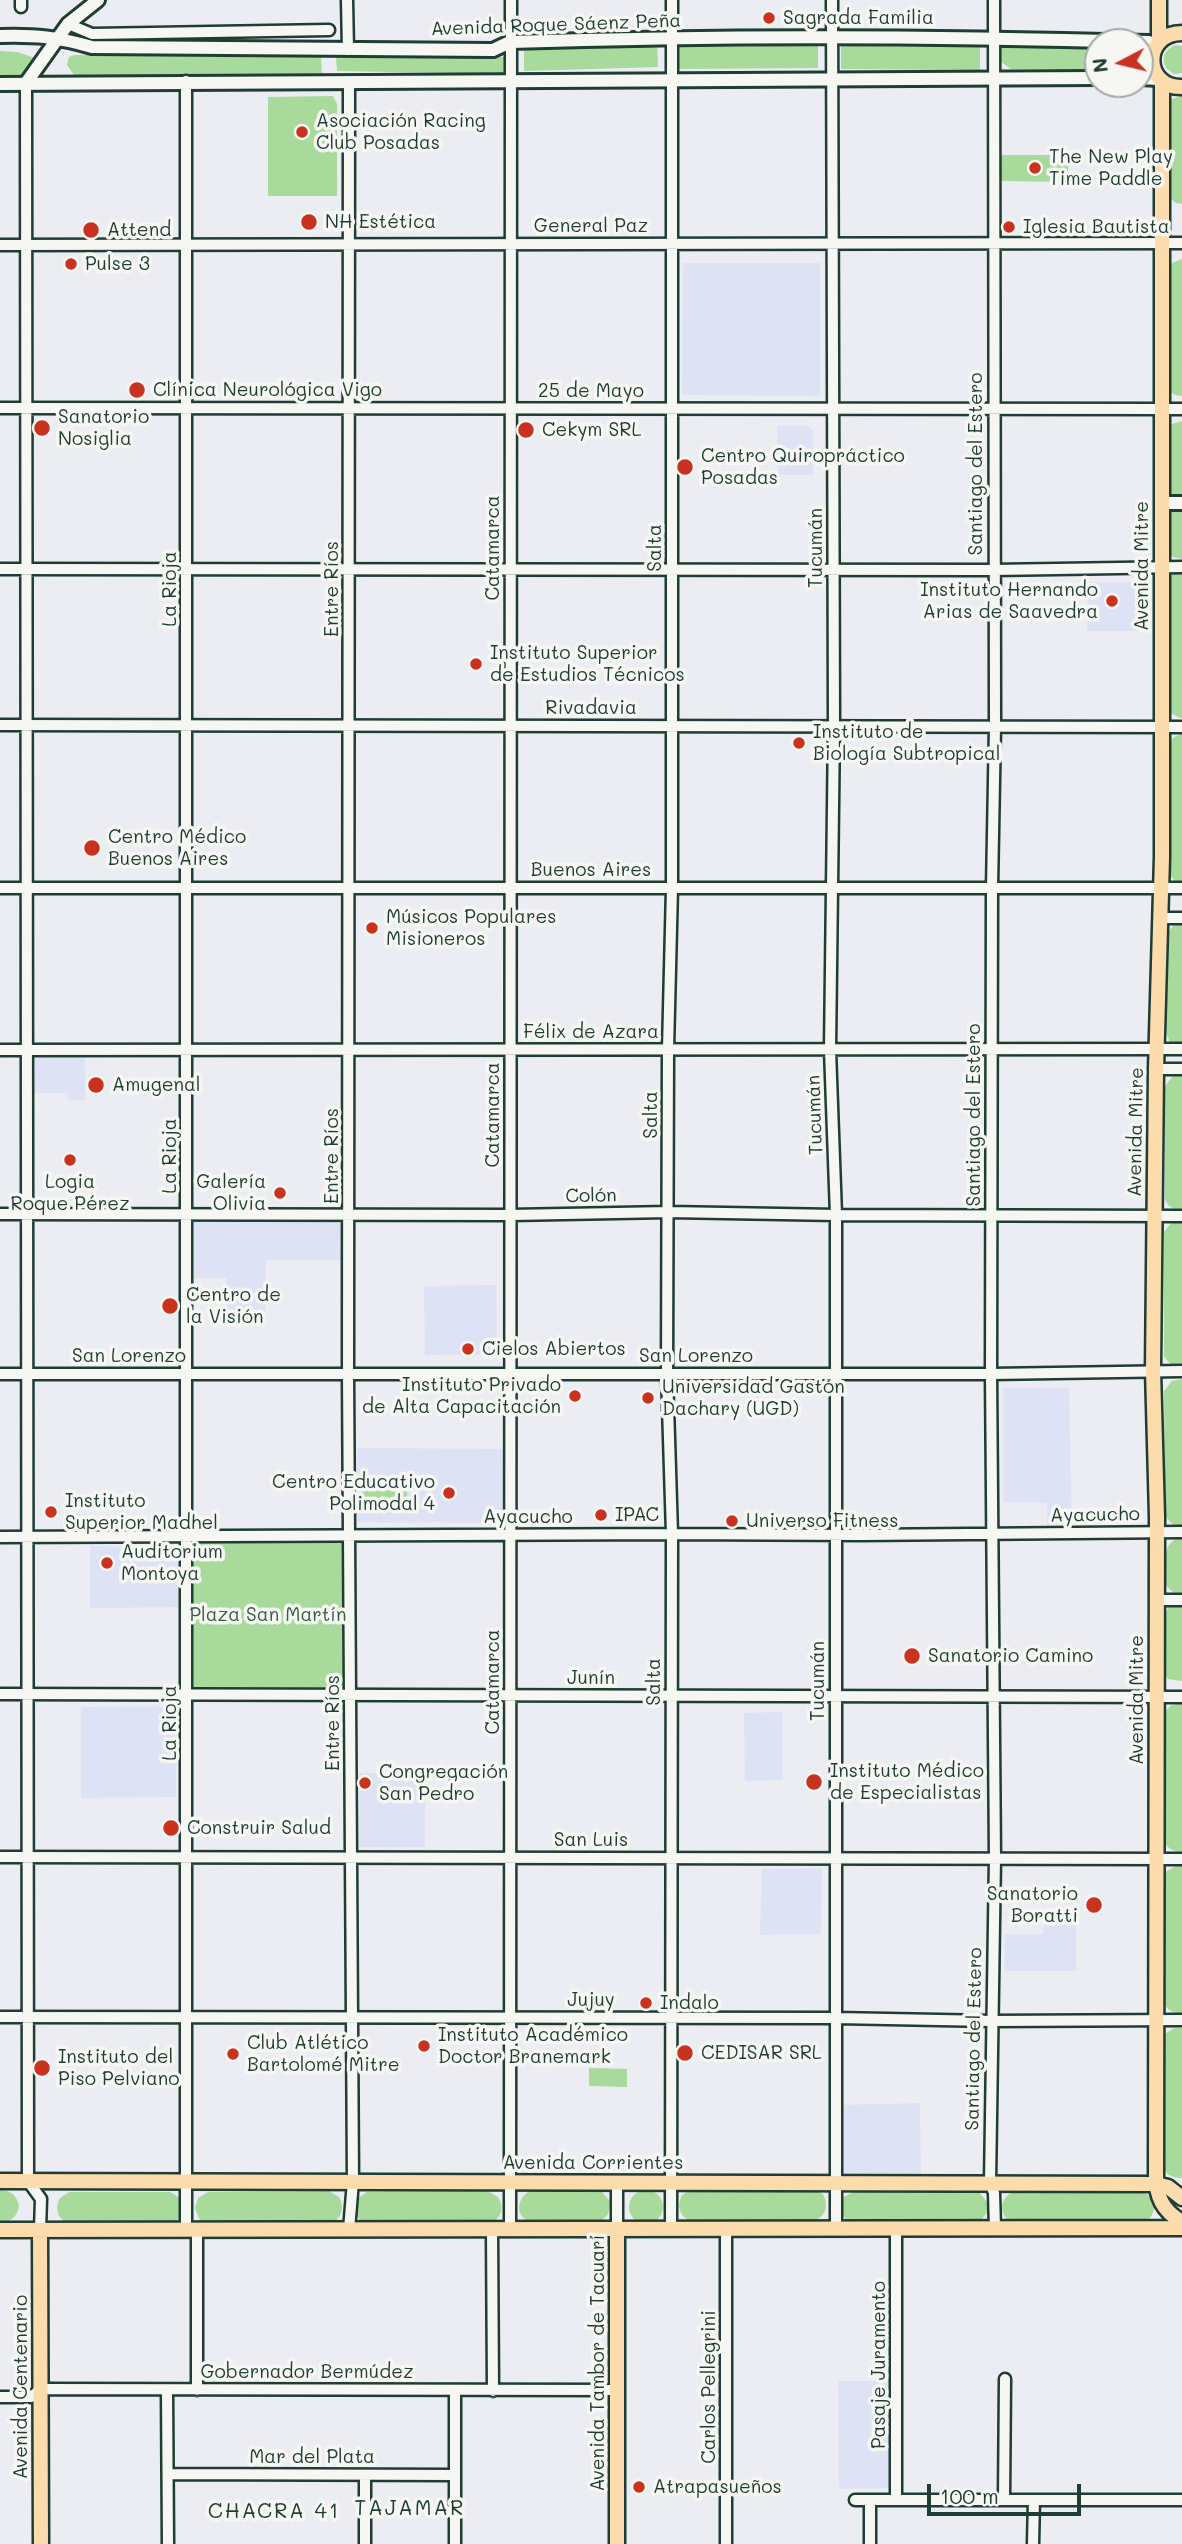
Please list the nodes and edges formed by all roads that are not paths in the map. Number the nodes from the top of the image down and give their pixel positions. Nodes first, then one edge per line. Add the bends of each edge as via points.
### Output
1 (98, 0) edge
2 (347, 0) edge
3 (511, 0) edge
4 (672, 0) edge
5 (832, 0) edge
6 (994, 0) edge
7 (1159, 0) edge
8 (68, 24) junction
9 (330, 30) dead end
10 (1182, 33) edge
11 (0, 36) edge
12 (832, 36) junction
13 (59, 37) junction
14 (994, 37) junction
15 (671, 38) junction
16 (510, 42) junction
17 (1158, 43) junction
18 (348, 50) junction
19 (994, 76) junction
20 (832, 78) junction
21 (1084, 78) edge
22 (670, 79) junction
23 (1154, 79) edge
24 (1160, 80) junction
25 (186, 81) junction
26 (510, 81) junction
27 (349, 82) junction
28 (26, 83) junction
29 (0, 84) edge
30 (1182, 87) edge
31 (833, 243) junction
32 (993, 243) junction
33 (1162, 243) junction
34 (1182, 243) edge
35 (187, 244) junction
36 (349, 244) junction
37 (511, 244) junction
38 (672, 244) junction
39 (0, 245) edge
40 (27, 245) junction
41 (0, 408) edge
42 (27, 408) junction
43 (187, 408) junction
44 (349, 409) junction
45 (511, 409) junction
46 (672, 409) junction
47 (833, 409) junction
48 (995, 409) junction
49 (1162, 409) junction
50 (1182, 409) edge
51 (1162, 503) junction
52 (1182, 503) edge
53 (1160, 567) junction
54 (1182, 567) edge
55 (834, 568) junction
56 (0, 569) edge
57 (27, 569) junction
58 (187, 569) junction
59 (349, 569) junction
60 (511, 569) junction
61 (672, 569) junction
62 (993, 570) junction
63 (0, 725) edge
64 (27, 725) junction
65 (187, 725) junction
66 (349, 726) junction
67 (510, 726) junction
68 (672, 726) junction
69 (834, 726) junction
70 (995, 726) junction
71 (1162, 726) junction
72 (1182, 727) edge
73 (0, 888) edge
74 (27, 888) junction
75 (188, 888) junction
76 (349, 888) junction
77 (510, 888) junction
78 (672, 888) junction
79 (831, 888) junction
80 (992, 888) junction
81 (1161, 888) junction
82 (1182, 888) edge
83 (1161, 918) junction
84 (1182, 918) edge
85 (1157, 1048) junction
86 (668, 1049) junction
87 (1182, 1049) edge
88 (0, 1050) edge
89 (27, 1050) junction
90 (188, 1050) junction
91 (349, 1050) junction
92 (510, 1050) junction
93 (830, 1050) junction
94 (991, 1050) junction
95 (1156, 1069) junction
96 (1182, 1069) edge
97 (669, 1212) junction
98 (0, 1214) edge
99 (27, 1214) junction
100 (188, 1214) junction
101 (349, 1215) junction
102 (511, 1215) junction
103 (836, 1215) junction
104 (992, 1215) junction
105 (1154, 1215) junction
106 (1182, 1216) edge
107 (1153, 1370) junction
108 (1182, 1371) edge
109 (187, 1373) junction
110 (348, 1373) junction
111 (510, 1373) junction
112 (0, 1374) edge
113 (27, 1374) junction
114 (667, 1374) junction
115 (836, 1374) junction
116 (991, 1374) junction
117 (1157, 1531) junction
118 (1182, 1532) edge
119 (672, 1534) junction
120 (992, 1534) junction
121 (349, 1535) junction
122 (510, 1535) junction
123 (837, 1535) junction
124 (187, 1536) junction
125 (0, 1537) edge
126 (27, 1537) junction
127 (1157, 1600) junction
128 (1182, 1600) edge
129 (0, 1694) edge
130 (28, 1694) junction
131 (187, 1694) junction
132 (835, 1694) junction
133 (672, 1695) junction
134 (350, 1696) junction
135 (510, 1696) junction
136 (993, 1697) junction
137 (1157, 1697) junction
138 (1182, 1697) edge
139 (0, 1857) edge
140 (28, 1857) junction
141 (188, 1857) junction
142 (351, 1857) junction
143 (510, 1857) junction
144 (672, 1857) junction
145 (836, 1858) junction
146 (995, 1858) junction
147 (1157, 1859) junction
148 (1182, 1859) edge
149 (0, 2017) edge
150 (28, 2017) junction
151 (187, 2017) junction
152 (352, 2017) junction
153 (510, 2017) junction
154 (671, 2018) junction
155 (836, 2018) junction
156 (1182, 2020) edge
157 (991, 2021) junction
158 (1156, 2021) junction
159 (0, 2181) edge
160 (28, 2181) junction
161 (186, 2181) junction
162 (354, 2181) junction
163 (510, 2181) junction
164 (617, 2182) junction
165 (671, 2182) junction
166 (836, 2183) junction
167 (990, 2183) junction
168 (1156, 2184) junction
169 (1182, 2198) edge
170 (1182, 2222) edge
171 (1182, 2228) edge
172 (671, 2229) junction
173 (726, 2229) junction
174 (836, 2229) junction
175 (995, 2229) junction
176 (0, 2230) edge
177 (40, 2230) junction
178 (192, 2230) junction
179 (349, 2230) junction
180 (492, 2230) junction
181 (510, 2230) junction
182 (617, 2230) junction
183 (896, 2230) junction
184 (1004, 2379) dead end
185 (41, 2389) junction
186 (167, 2390) junction
187 (197, 2390) junction
188 (455, 2390) junction
189 (617, 2390) junction
190 (492, 2391) junction
191 (0, 2397) edge
192 (168, 2474) junction
193 (365, 2475) junction
194 (455, 2475) junction
195 (855, 2500) dead end
196 (870, 2500) junction
197 (896, 2500) junction
198 (1004, 2500) junction
199 (1034, 2500) junction
200 (1182, 2500) edge
201 (41, 2544) edge
202 (168, 2544) edge
203 (365, 2544) edge
204 (456, 2544) edge
205 (617, 2544) edge
206 (726, 2544) edge
207 (870, 2544) edge
208 (1033, 2544) edge

1 - 8 main road
2 - 18 street
3 - 16 street, Catamarca
4 - 15 street, Salta
5 - 12 street, Tucumán
6 - 14 street, Santiago del Estero
7 - 17 main road, Avenida Mitre
8 - 9 street via 92,34
8 - 13 main road
10 - 17 main road
11 - 13 main road, Avenida Roque Sáenz Peña
12 - 14 main road, Avenida Roque Sáenz Peña
12 - 15 main road, Avenida Roque Sáenz Peña
12 - 20 street, Tucumán
13 - 18 main road, Avenida Roque Sáenz Peña via 92,47
13 - 28 main road
14 - 17 main road, Avenida Roque Sáenz Peña
14 - 19 street, Santiago del Estero
15 - 16 main road, Avenida Roque Sáenz Peña
15 - 22 street, Salta
16 - 18 main road, Avenida Roque Sáenz Peña via 493,50
16 - 26 street, Catamarca
17 - 24 main road, Avenida Mitre via 1152,59
19 - 20 main road
19 - 21 main road
19 - 32 street, Santiago del Estero
20 - 22 main road
20 - 31 street, Tucumán
22 - 26 main road
22 - 38 street, Salta
23 - 24 main road
24 - 30 main road
24 - 33 main road, Avenida Mitre
25 - 27 main road
25 - 28 main road
25 - 35 street, La Rioja
26 - 27 main road
26 - 37 street, Catamarca
27 - 36 street, Entre Ríos
28 - 29 main road
28 - 40 street
31 - 32 street, General Paz
31 - 38 street, General Paz
31 - 47 street, Tucumán
32 - 33 street, General Paz
32 - 48 street, Santiago del Estero
33 - 34 street, General Paz
33 - 49 main road, Avenida Mitre
35 - 36 street, General Paz
35 - 40 street, General Paz
35 - 43 street, La Rioja
36 - 37 street, General Paz
36 - 44 street, Entre Ríos
37 - 38 street, General Paz
37 - 45 street, Catamarca
38 - 46 street, Salta
39 - 40 street, General Paz
40 - 42 street
41 - 42 street, 25 de Mayo
42 - 43 street, 25 de Mayo
42 - 57 street
43 - 44 street, 25 de Mayo
43 - 58 street, La Rioja
44 - 45 street, 25 de Mayo
44 - 59 street, Entre Ríos
45 - 46 street, 25 de Mayo
45 - 60 street, Catamarca
46 - 47 street, 25 de Mayo
46 - 61 street, Salta
47 - 48 street, 25 de Mayo
47 - 55 street, Tucumán
48 - 49 street, 25 de Mayo
48 - 62 street, Santiago del Estero
49 - 50 street, 25 de Mayo
49 - 51 main road, Avenida Mitre
51 - 52 main road
51 - 53 main road, Avenida Mitre
53 - 54 street
53 - 62 street
53 - 71 main road, Avenida Mitre
55 - 61 street
55 - 62 street
55 - 69 street, Tucumán
56 - 57 street
57 - 58 street
57 - 64 street
58 - 59 street
58 - 65 street, La Rioja
59 - 60 street
59 - 66 street, Entre Ríos
60 - 61 street
60 - 67 street, Catamarca
61 - 68 street, Salta
62 - 70 street, Santiago del Estero
63 - 64 street, Rivadavia
64 - 65 street, Rivadavia
64 - 74 street
65 - 66 street, Rivadavia
65 - 75 street, La Rioja
66 - 67 street, Rivadavia
66 - 76 street, Entre Ríos
67 - 68 street, Rivadavia
67 - 77 street, Catamarca
68 - 69 street, Rivadavia
68 - 78 street, Salta
69 - 70 street, Rivadavia
69 - 79 street, Tucumán
70 - 71 street, Rivadavia
70 - 80 street, Santiago del Estero
71 - 72 street, Rivadavia
71 - 81 main road, Avenida Mitre
73 - 74 street, Buenos Aires
74 - 75 street, Buenos Aires
74 - 89 street
75 - 76 street, Buenos Aires
75 - 90 street, La Rioja
76 - 77 street, Buenos Aires
76 - 91 street, Entre Ríos
77 - 78 street, Buenos Aires
77 - 92 street, Catamarca
78 - 79 street, Buenos Aires
78 - 86 street, Salta
79 - 80 street, Buenos Aires
79 - 93 street, Tucumán
80 - 81 street, Buenos Aires
80 - 94 street, Santiago del Estero
81 - 82 street, Buenos Aires
81 - 83 main road, Avenida Mitre
83 - 84 street
83 - 85 main road, Avenida Mitre
85 - 87 street, Félix de Azara
85 - 94 street, Félix de Azara
85 - 95 main road, Avenida Mitre
86 - 92 street, Félix de Azara
86 - 93 street, Félix de Azara
86 - 97 street, Salta
88 - 89 street, Félix de Azara
89 - 90 street, Félix de Azara
89 - 99 street
90 - 91 street, Félix de Azara
90 - 100 street, La Rioja
91 - 92 street, Félix de Azara
91 - 101 street, Entre Ríos
92 - 102 street, Catamarca
93 - 94 street, Félix de Azara
93 - 103 street, Tucumán
94 - 104 street, Santiago del Estero
95 - 96 street
95 - 105 main road, Avenida Mitre
97 - 102 street, Colón
97 - 103 street, Colón
97 - 114 street, Salta
98 - 99 street, Colón
99 - 100 street, Colón
99 - 113 street
100 - 101 street, Colón
100 - 109 street, La Rioja
101 - 102 street, Colón
101 - 110 street, Entre Ríos
102 - 111 street, Catamarca
103 - 104 street, Colón
103 - 115 street, Tucumán
104 - 105 street, Colón
104 - 116 street, Santiago del Estero
105 - 106 street, Colón
105 - 107 main road, Avenida Mitre
107 - 108 street, San Lorenzo
107 - 116 street, San Lorenzo
107 - 117 main road, Avenida Mitre
109 - 110 street, San Lorenzo
109 - 113 street, San Lorenzo
109 - 124 street, La Rioja
110 - 111 street, San Lorenzo
110 - 121 street, Entre Ríos
111 - 114 street, San Lorenzo
111 - 122 street, Catamarca
112 - 113 street, San Lorenzo
113 - 126 street
114 - 115 street, San Lorenzo
114 - 119 street, Salta
115 - 116 street, San Lorenzo
115 - 123 street, Tucumán
116 - 120 street, Santiago del Estero
117 - 118 street, Ayacucho
117 - 120 street, Ayacucho
117 - 127 main road, Avenida Mitre
119 - 122 street, Ayacucho
119 - 123 street, Ayacucho
119 - 133 street, Salta
120 - 123 street, Ayacucho
120 - 136 street, Santiago del Estero
121 - 122 street, Ayacucho
121 - 124 street, Ayacucho
121 - 134 street, Entre Ríos
122 - 135 street, Catamarca
123 - 132 street, Tucumán
124 - 126 street, Ayacucho
124 - 131 street, La Rioja
125 - 126 street, Ayacucho
126 - 130 street
127 - 128 street
127 - 137 main road, Avenida Mitre
129 - 130 street, Junín
130 - 131 street, Junín
130 - 140 street
131 - 134 street, Junín
131 - 141 street, La Rioja
132 - 133 street, Junín
132 - 136 street, Junín
132 - 145 street, Tucumán
133 - 135 street, Junín
133 - 144 street, Salta
134 - 135 street, Junín
134 - 142 street, Entre Ríos
135 - 143 street, Catamarca
136 - 137 street, Junín
136 - 146 street, Santiago del Estero
137 - 138 street, Junín
137 - 147 main road, Avenida Mitre
139 - 140 street, San Luis
140 - 141 street, San Luis
140 - 150 street
141 - 142 street, San Luis
141 - 151 street, La Rioja
142 - 143 street, San Luis
142 - 152 street, Entre Ríos
143 - 144 street, San Luis
143 - 153 street, Catamarca
144 - 145 street, San Luis
144 - 154 street, Salta
145 - 146 street, San Luis
145 - 155 street, Tucumán
146 - 147 street, San Luis
146 - 157 street, Santiago del Estero
147 - 148 street, San Luis
147 - 158 main road, Avenida Mitre
149 - 150 street, Jujuy
150 - 151 street, Jujuy
150 - 160 street
151 - 152 street, Jujuy
151 - 161 street, La Rioja
152 - 153 street, Jujuy
152 - 162 street, Entre Ríos
153 - 154 street, Jujuy
153 - 163 street, Catamarca
154 - 155 street, Jujuy
154 - 165 street, Salta
155 - 157 street, Jujuy
155 - 166 street, Tucumán
156 - 158 street, Jujuy
157 - 158 street, Jujuy
157 - 167 street, Santiago del Estero
158 - 168 main road, Avenida Mitre
159 - 160 main road, Avenida Corrientes
160 - 161 main road, Avenida Corrientes
160 - 177 street via 41,2199
161 - 162 main road, Avenida Corrientes
161 - 178 street, La Rioja
162 - 163 main road, Avenida Corrientes
162 - 179 street, Entre Ríos
163 - 164 main road, Avenida Corrientes
163 - 181 street, Catamarca
164 - 165 main road, Avenida Corrientes
164 - 182 street, Avenida Tambor de Tacuarí
165 - 166 main road, Avenida Corrientes
165 - 172 street, Salta
166 - 167 main road, Avenida Corrientes
166 - 174 street, Tucumán
167 - 168 main road, Avenida Corrientes
167 - 175 street, Santiago del Estero
168 - 169 main road, Avenida Corrientes
168 - 170 main road via 1163,2206
171 - 175 main road
172 - 173 main road
172 - 182 main road
173 - 174 main road
173 - 206 street, Carlos Pellegrini
174 - 183 main road
175 - 183 main road
176 - 177 main road
177 - 178 main road
177 - 185 main road, Avenida Centenario
178 - 179 main road
178 - 187 street, La Rioja
179 - 180 main road
180 - 181 main road
180 - 190 street
181 - 182 main road
182 - 189 main road, Avenida Tambor de Tacuarí
183 - 197 street, Pasaje Juramento
184 - 198 street
185 - 186 street, Gobernador Bermúdez
185 - 191 street, Gobernador Bermúdez via 31,2397
185 - 201 main road, Avenida Centenario
186 - 187 street, Gobernador Bermúdez
186 - 192 street
187 - 188 street, Gobernador Bermúdez
188 - 190 street, Gobernador Bermúdez
188 - 194 street
189 - 190 street, Gobernador Bermúdez
189 - 205 main road, Avenida Tambor de Tacuarí
192 - 193 street, Mar del Plata
192 - 202 street
193 - 194 street, Mar del Plata
193 - 203 street
194 - 204 street
195 - 196 street
196 - 197 street
196 - 207 street
197 - 198 street
198 - 199 street
199 - 200 street
199 - 208 street

